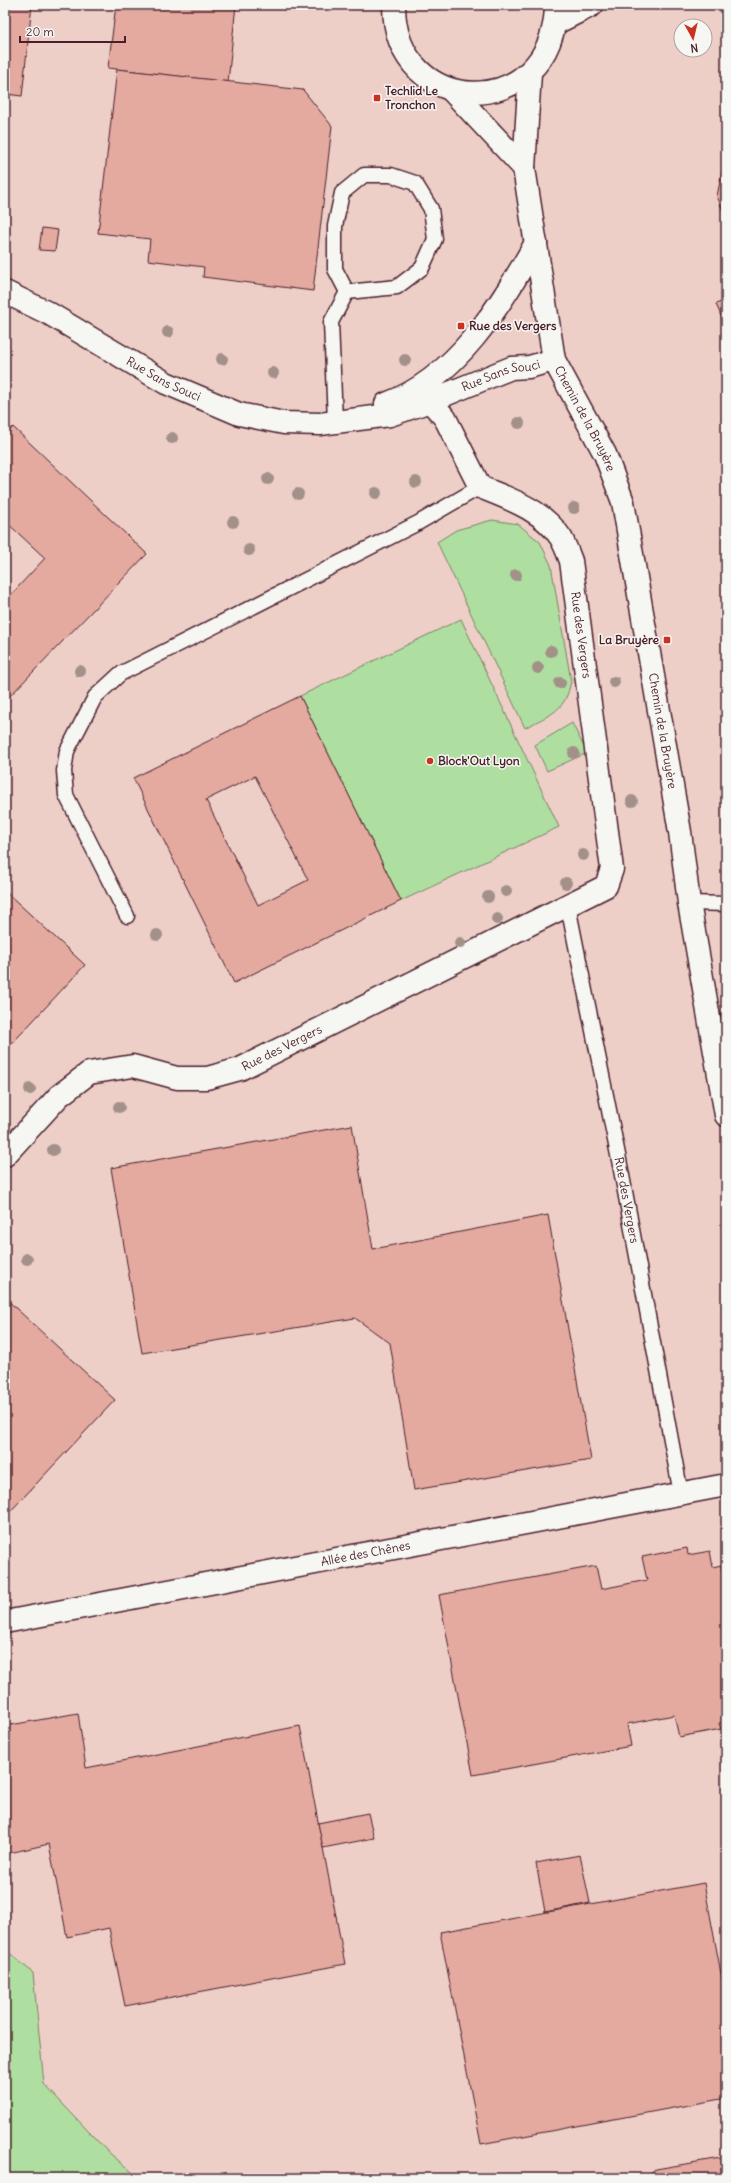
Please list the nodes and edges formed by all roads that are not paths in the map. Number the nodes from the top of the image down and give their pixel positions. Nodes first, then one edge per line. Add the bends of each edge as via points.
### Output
1 (592, 5) edge
2 (392, 11) edge
3 (556, 14) edge
4 (530, 73) junction
5 (452, 91) junction
6 (524, 168) junction
7 (536, 243) junction
8 (5, 292) edge
9 (347, 292) junction
10 (554, 360) junction
11 (430, 401) junction
12 (335, 422) junction
13 (480, 487) junction
14 (689, 903) junction
15 (726, 904) edge
16 (568, 906) junction
17 (127, 916) dead end
18 (726, 1115) edge
19 (5, 1155) edge
20 (726, 1485) edge
21 (682, 1494) junction
22 (5, 1622) edge

1 - 3 main road
2 - 5 main road via 400,45 413,65 431,81
3 - 4 main road via 551,41
4 - 5 main road via 506,87 480,93
4 - 6 main road, Rue Sans Souci
5 - 6 main road
6 - 7 main road, Rue Sans Souci
7 - 10 main road, Rue Sans Souci
7 - 12 main road, Rue Sans Souci via 514,282 486,323 449,364 403,398
8 - 12 main road, Rue Sans Souci via 50,314 166,383 239,414 284,423
9 - 9 lane via 397,287 422,268 435,239 431,209 415,183 391,175 364,175 342,193 335,226 335,269
9 - 12 lane via 331,322
10 - 11 main road, Rue Sans Souci via 529,367 511,368
10 - 14 main road, Chemin de la Bruyère via 605,454 623,502 680,832
11 - 12 main road, Rue Sans Souci via 390,415
11 - 13 main road via 445,418
13 - 16 main road, Rue des Vergers via 543,517 561,538 571,561 612,870 606,886
13 - 17 lane via 418,523 120,674 95,697 67,751 64,771 66,795
14 - 15 lane
14 - 18 main road, Chemin de la Bruyère
16 - 19 main road, Rue des Vergers via 240,1069 207,1078 176,1078 133,1066 89,1073 59,1096
16 - 21 lane, Rue des Vergers via 623,1178
20 - 21 main road, Allée des Chênes
21 - 22 main road, Allée des Chênes

